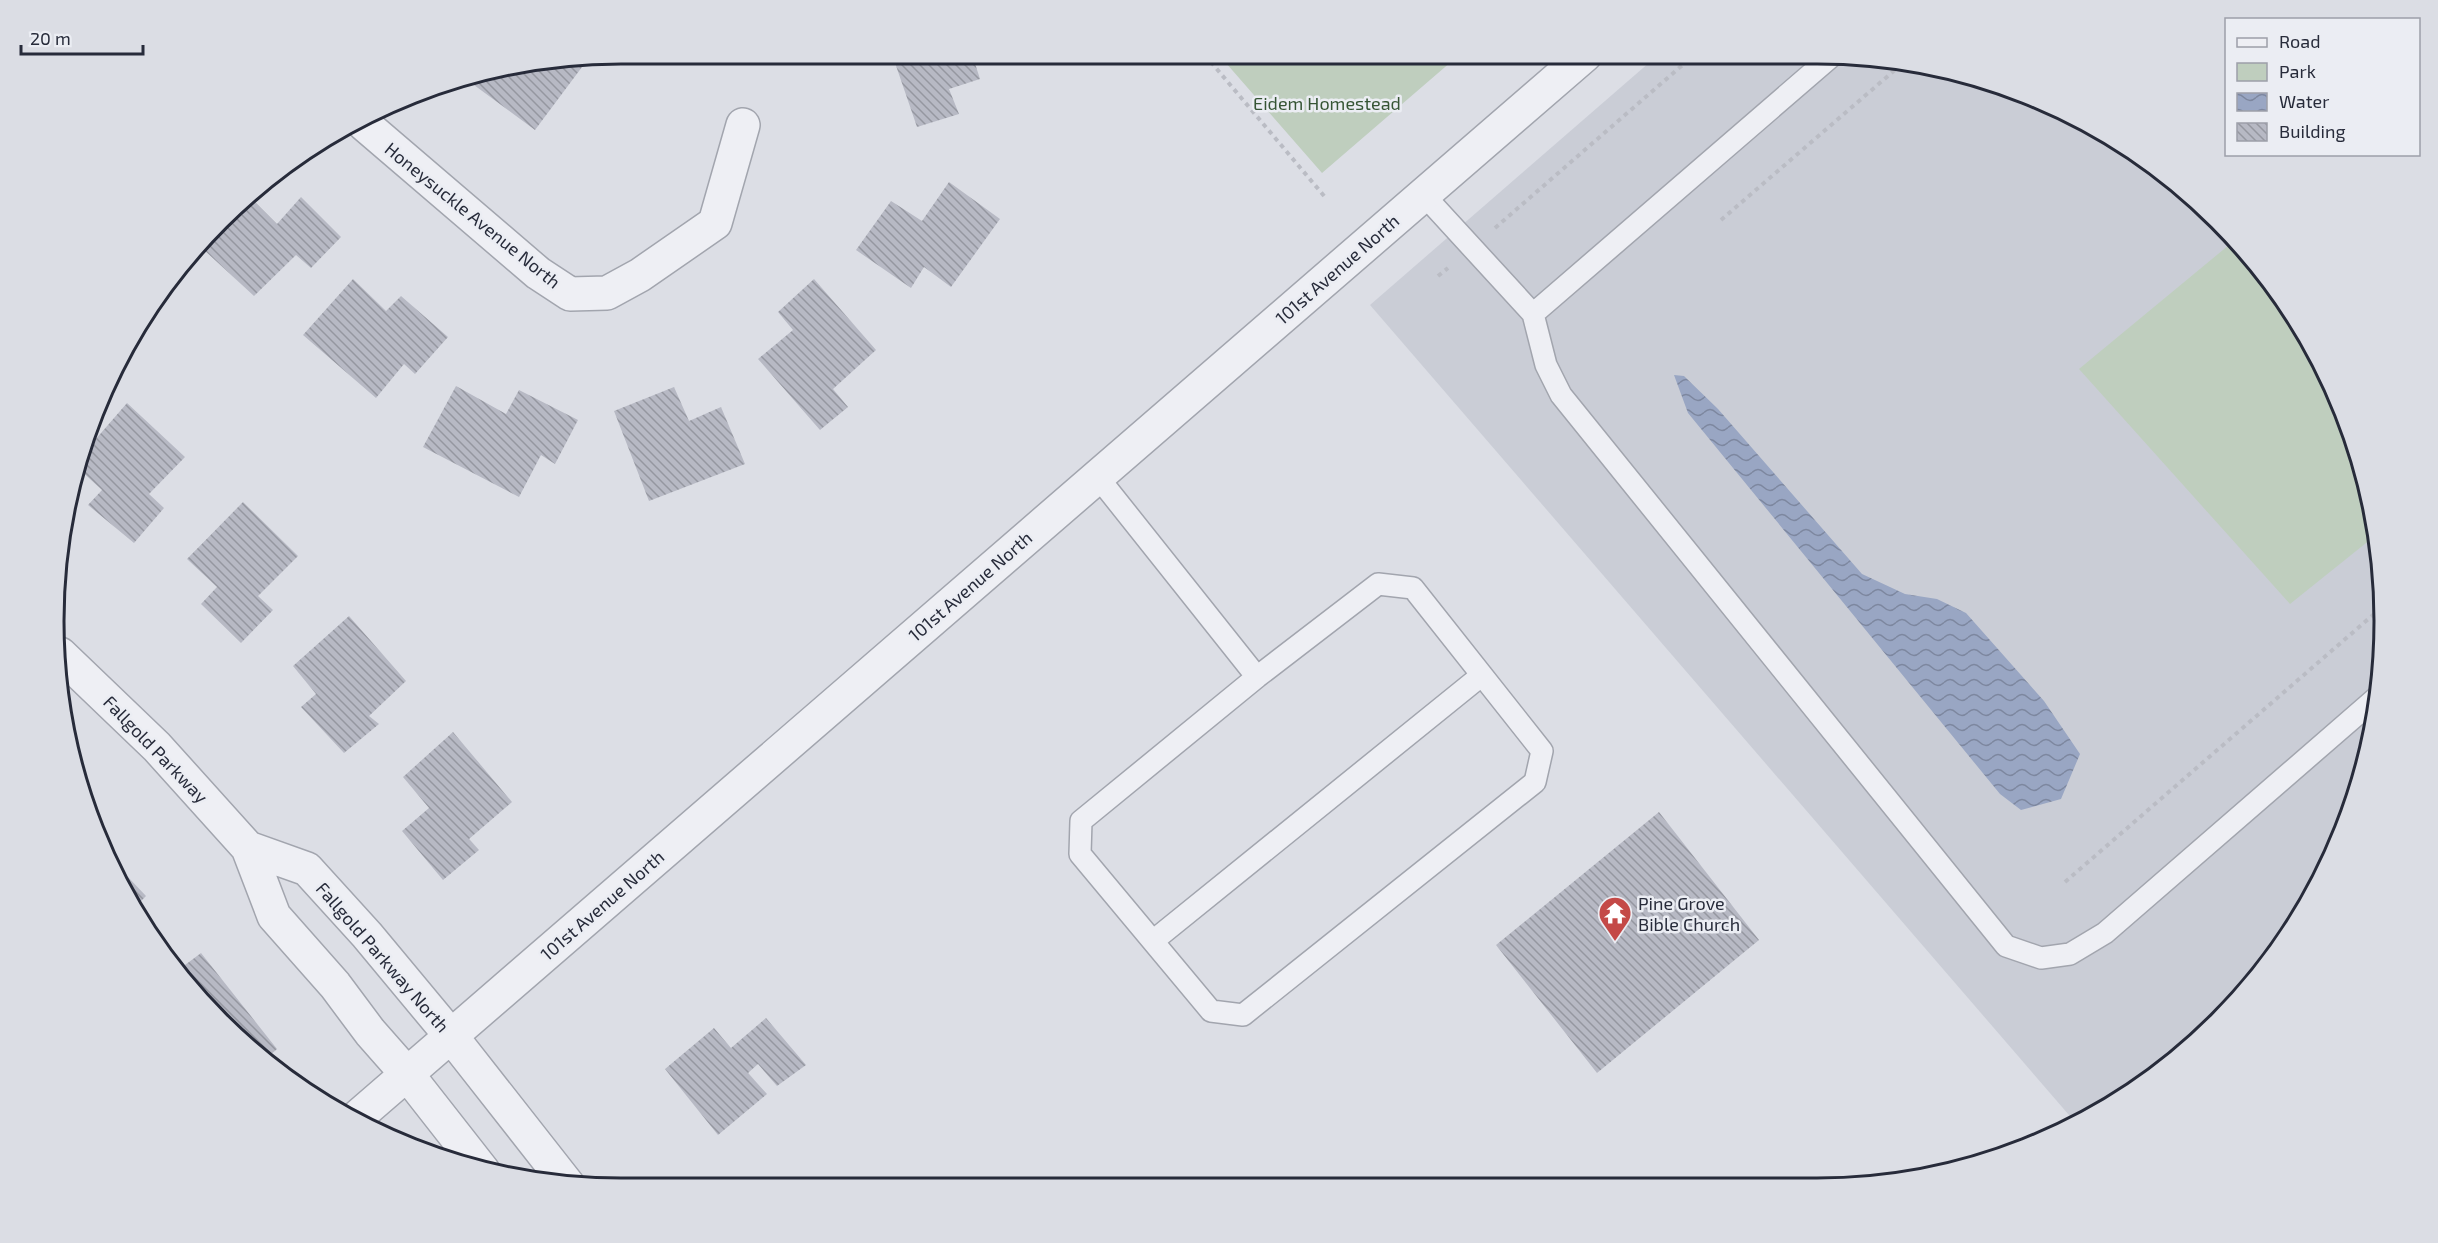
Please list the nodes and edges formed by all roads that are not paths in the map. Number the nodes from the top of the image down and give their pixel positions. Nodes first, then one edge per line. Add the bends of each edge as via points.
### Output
1 (1573, 65) edge
2 (1821, 65) edge
3 (743, 125) dead end
4 (367, 126) edge
5 (1423, 194) junction
6 (1533, 314) junction
7 (1097, 476) junction
8 (66, 660) edge
9 (1482, 675) junction
10 (1257, 677) junction
11 (2367, 706) edge
12 (248, 848) junction
13 (1153, 941) junction
14 (451, 1036) junction
15 (407, 1074) junction
16 (361, 1113) edge
17 (474, 1159) edge
18 (560, 1175) edge

1 - 5 street, 101st Avenue North
2 - 6 lane
3 - 4 street, Honeysuckle Avenue North via 715,223 607,293 570,294 538,273
5 - 6 lane
5 - 7 street, 101st Avenue North
6 - 11 lane via 1546,365 1561,395 2006,946 2041,958 2070,954 2105,933
7 - 10 lane
7 - 14 street, 101st Avenue North
8 - 12 street, Fallgold Parkway via 157,747
9 - 10 lane via 1413,588 1378,584
9 - 13 lane
9 - 13 lane via 1542,751 1535,782 1243,1015 1211,1011
10 - 13 lane via 1081,821 1080,854
12 - 14 street, Fallgold Parkway North via 308,869
12 - 15 street via 274,916
14 - 15 street, 101st Avenue North
14 - 18 street, Fallgold Parkway North
15 - 16 street, 101st Avenue North
15 - 17 street

